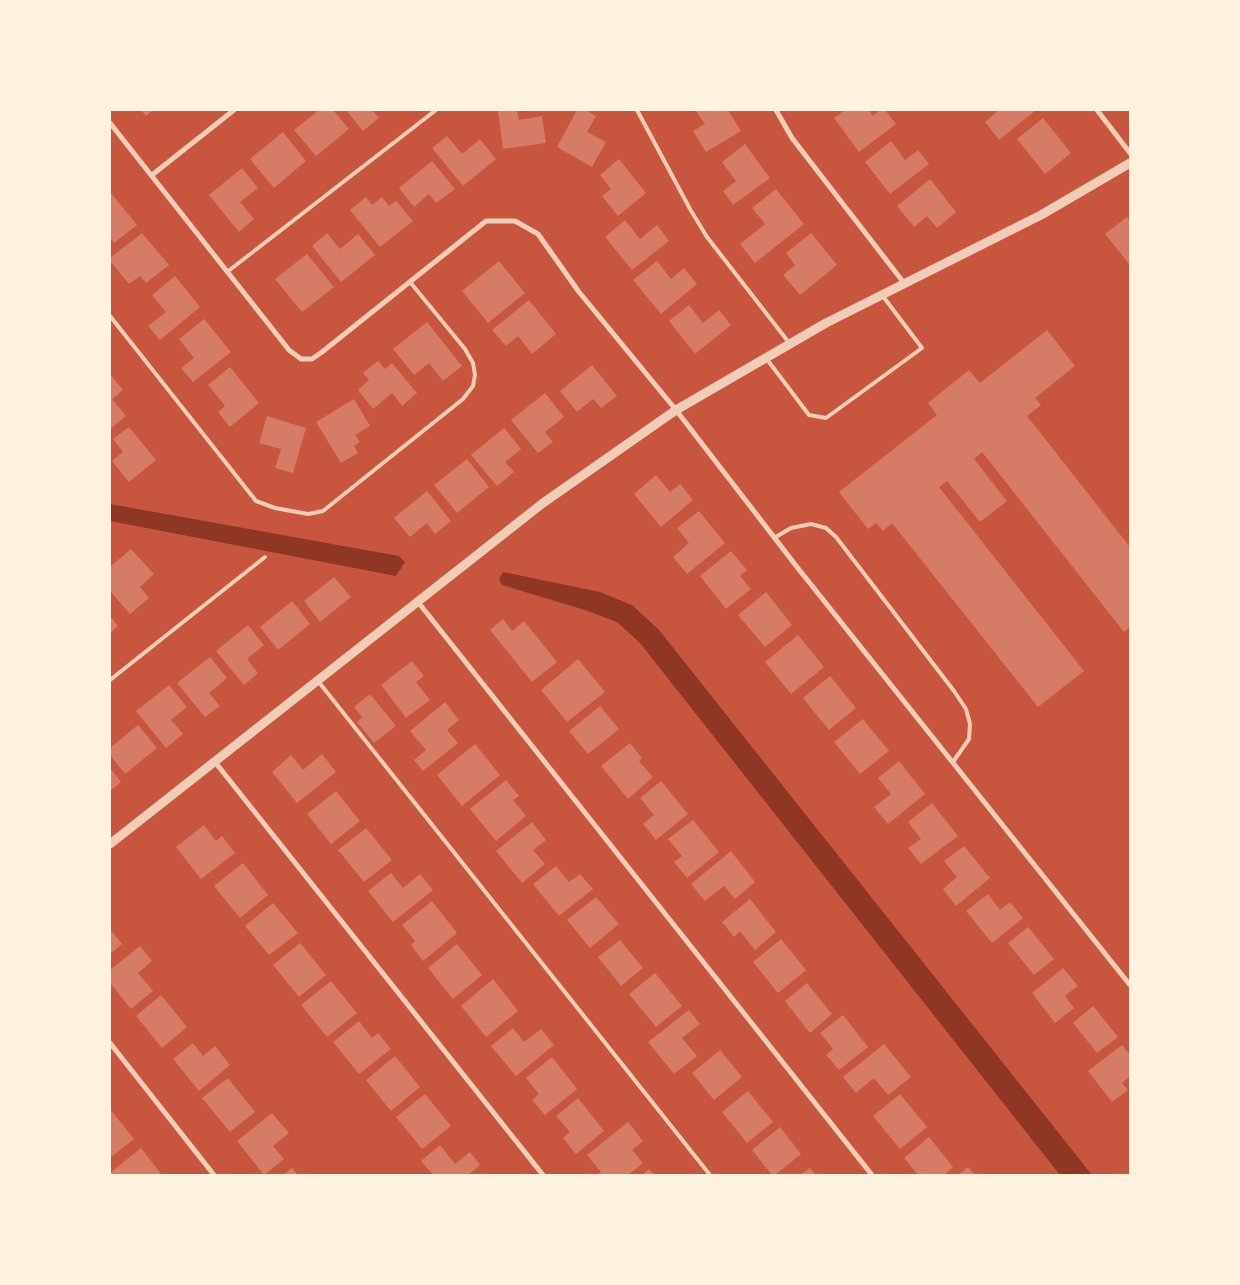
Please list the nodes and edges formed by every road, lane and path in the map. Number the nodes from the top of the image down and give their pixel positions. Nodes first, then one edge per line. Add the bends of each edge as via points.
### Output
1 (234, 110) edge
2 (436, 110) edge
3 (637, 110) edge
4 (776, 110) edge
5 (1097, 110) edge
6 (110, 123) edge
7 (1130, 152) edge
8 (1130, 163) edge
9 (152, 175) junction
10 (228, 272) junction
11 (410, 282) junction
12 (904, 283) junction
13 (882, 295) junction
14 (110, 316) edge
15 (790, 344) junction
16 (766, 358) junction
17 (676, 410) junction
18 (774, 538) junction
19 (265, 557) dead end
20 (418, 602) junction
21 (110, 680) edge
22 (318, 681) junction
23 (214, 762) junction
24 (952, 762) junction
25 (110, 844) edge
26 (1130, 986) edge
27 (110, 1043) edge
28 (214, 1175) edge
29 (543, 1175) edge
30 (710, 1175) edge
31 (872, 1175) edge

1 - 9 street
2 - 10 lane
3 - 15 lane via 707,237
4 - 12 street via 792,138
5 - 7 street
6 - 9 street
8 - 12 street via 1041,215
9 - 10 street
10 - 11 street via 289,350 302,359 312,359 322,352
11 - 14 lane via 465,349 473,363 473,386 462,399 323,511 308,514 256,501
11 - 17 street via 486,221 515,221 538,234 579,292
12 - 13 street
13 - 15 street
13 - 16 lane via 922,348 826,418 808,415
15 - 16 street
16 - 17 street
17 - 18 street
17 - 20 street via 543,503
18 - 24 street
18 - 24 lane via 791,528 811,524 826,528 836,537 966,709 969,739
19 - 21 lane
20 - 22 street
20 - 31 street
22 - 23 street
22 - 30 lane
23 - 25 street
23 - 29 street
24 - 26 street
27 - 28 street

